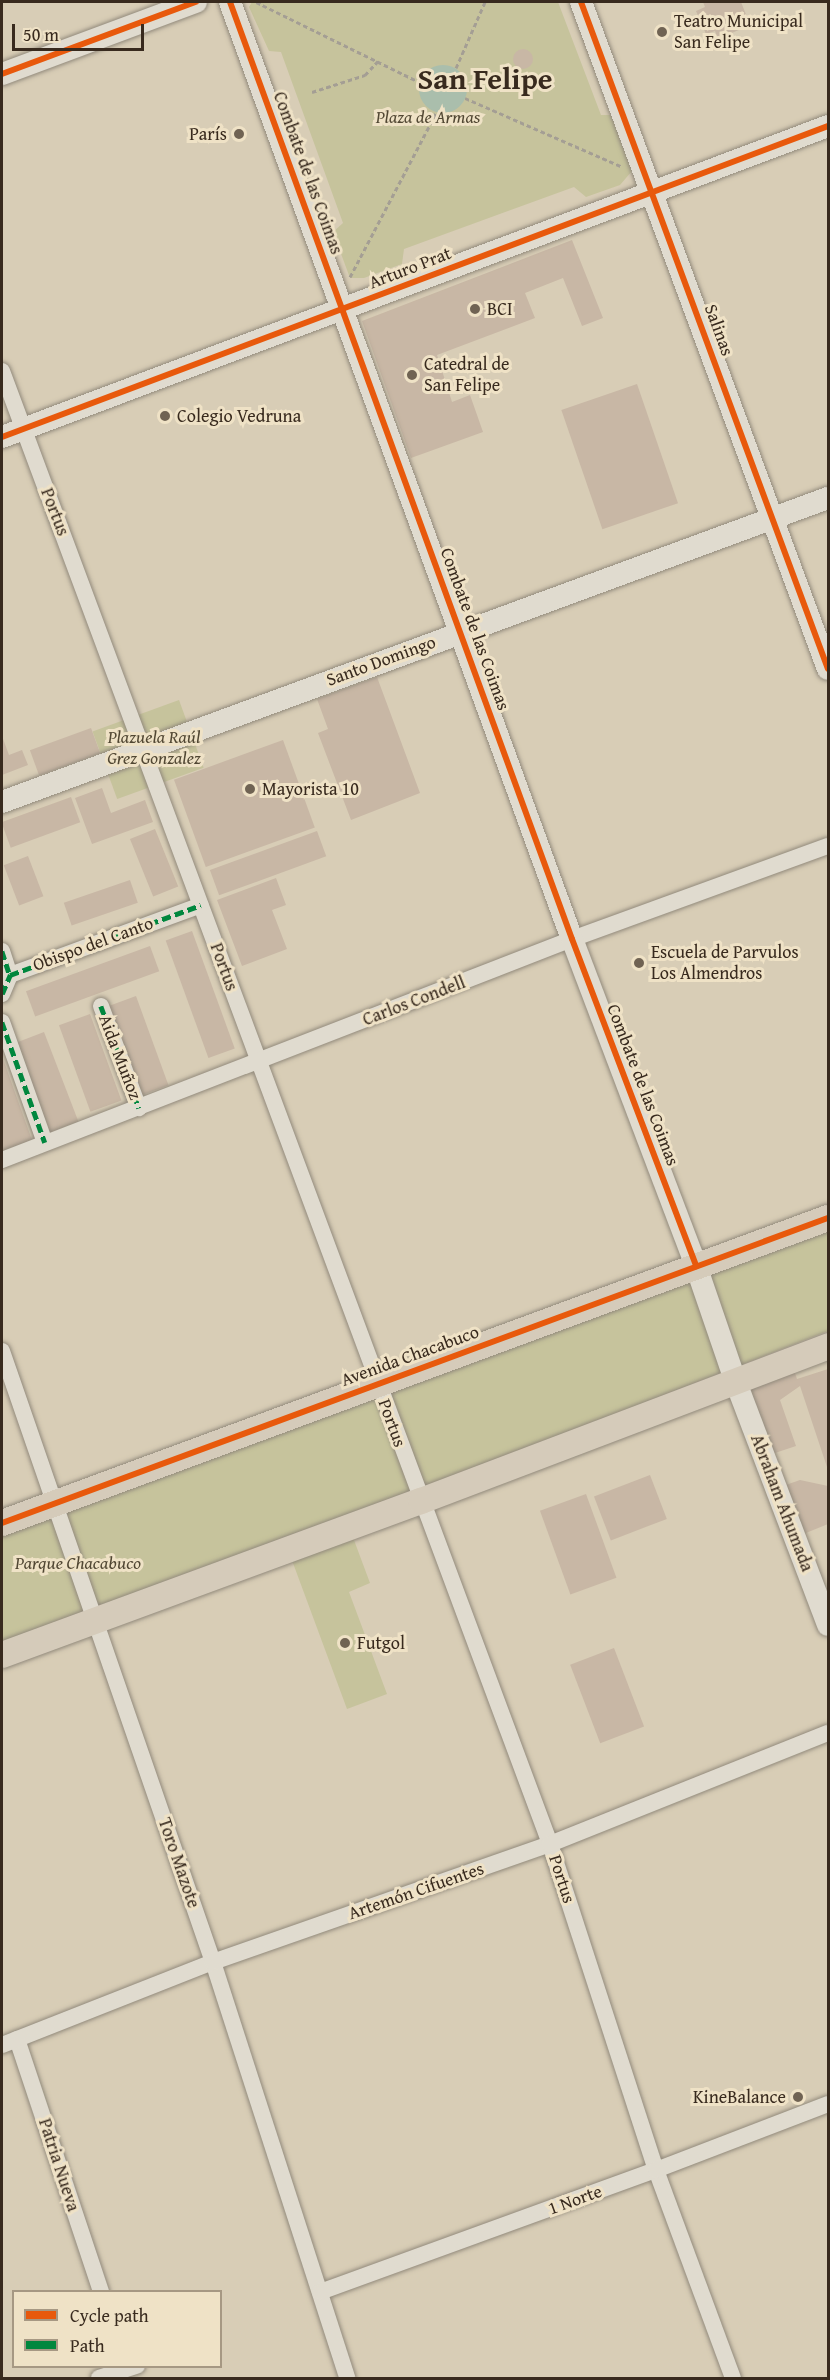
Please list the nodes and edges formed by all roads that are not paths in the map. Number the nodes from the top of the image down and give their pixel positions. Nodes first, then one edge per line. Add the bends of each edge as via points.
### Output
1 (196, 2) edge
2 (230, 2) edge
3 (581, 2) edge
4 (2, 74) edge
5 (828, 126) edge
6 (652, 193) junction
7 (337, 300) junction
8 (2, 371) edge
9 (24, 429) junction
10 (2, 437) edge
11 (828, 498) edge
12 (773, 519) junction
13 (461, 632) junction
14 (828, 669) edge
15 (144, 750) junction
16 (2, 802) edge
17 (828, 846) edge
18 (201, 905) junction
19 (572, 939) junction
20 (2, 951) edge
21 (10, 975) junction
22 (2, 994) edge
23 (101, 1006) dead end
24 (2, 1022) edge
25 (259, 1061) junction
26 (139, 1108) junction
27 (45, 1143) junction
28 (2, 1160) edge
29 (828, 1218) edge
30 (696, 1266) junction
31 (828, 1346) edge
32 (2, 1351) edge
33 (735, 1380) junction
34 (378, 1384) junction
35 (421, 1501) junction
36 (54, 1503) junction
37 (2, 1522) edge
38 (93, 1621) junction
39 (828, 1625) edge
40 (2, 1655) edge
41 (828, 1732) edge
42 (550, 1844) junction
43 (213, 1962) junction
44 (17, 2039) junction
45 (2, 2045) edge
46 (828, 2104) edge
47 (656, 2170) junction
48 (100, 2290) edge
49 (320, 2292) junction
50 (130, 2368) edge
51 (99, 2379) edge
52 (347, 2379) edge
53 (733, 2379) edge

1 - 4 main road
2 - 7 main road, Combate de las Coimas
3 - 6 main road, Salinas
5 - 6 main road, Arturo Prat
6 - 7 main road, Arturo Prat
6 - 12 main road, Salinas
7 - 9 main road, Arturo Prat
7 - 13 main road, Combate de las Coimas
8 - 9 street, Portus
9 - 10 main road, Arturo Prat
9 - 15 street, Portus
11 - 12 main road, Santo Domingo
12 - 13 main road, Santo Domingo
12 - 14 main road, Salinas
13 - 15 main road, Santo Domingo
13 - 19 main road, Combate de las Coimas
15 - 16 main road, Santo Domingo
15 - 18 street, Portus
17 - 19 street, Carlos Condell
18 - 21 street, Obispo del Canto
18 - 25 street, Portus
19 - 25 street, Carlos Condell
19 - 30 main road, Combate de las Coimas
20 - 21 street, Obispo del Canto
21 - 22 street
23 - 26 street, Aida Muñoz
24 - 27 street
25 - 26 street, Carlos Condell
25 - 34 street, Portus
26 - 27 street, Carlos Condell
27 - 28 street, Carlos Condell
29 - 30 main road, Avenida Chacabuco
30 - 33 main road, Combate de las Coimas
30 - 34 main road, Avenida Chacabuco
31 - 33 main road
32 - 36 street, Toro Mazote
33 - 35 main road
33 - 39 main road, Abraham Ahumada
34 - 35 street, Portus
34 - 36 main road, Avenida Chacabuco
35 - 38 main road
35 - 42 street, Portus
36 - 37 main road, Avenida Chacabuco
36 - 38 street, Toro Mazote
38 - 40 main road
38 - 43 street, Toro Mazote
41 - 42 street, Artemón Cifuentes
42 - 43 street, Artemón Cifuentes
42 - 47 street, Portus
43 - 44 street, Artemón Cifuentes
43 - 49 street, Toro Mazote
44 - 45 street, Artemón Cifuentes
44 - 48 street, Patria Nueva
46 - 47 street, 1 Norte
47 - 49 street, 1 Norte
47 - 53 street, Portus
49 - 52 street, Toro Mazote
50 - 51 street

